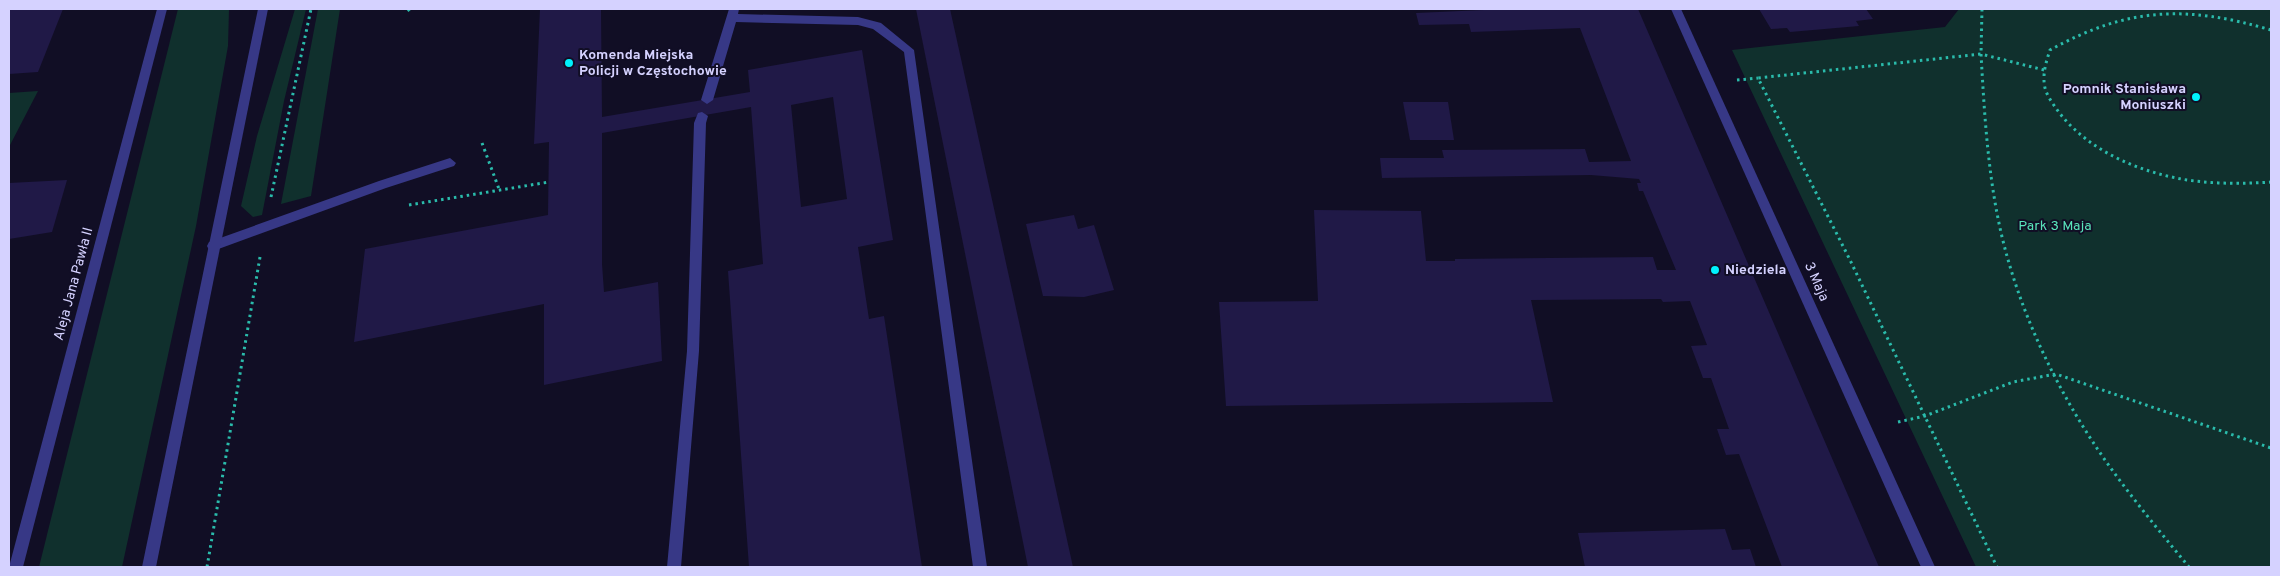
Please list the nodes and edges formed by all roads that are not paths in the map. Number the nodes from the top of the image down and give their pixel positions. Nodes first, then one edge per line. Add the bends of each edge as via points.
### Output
1 (162, 9) edge
2 (262, 9) edge
3 (1676, 9) edge
4 (733, 13) edge
5 (707, 100) dead end
6 (702, 116) dead end
7 (450, 162) dead end
8 (213, 246) junction
9 (16, 567) edge
10 (149, 567) edge
11 (674, 567) edge
12 (980, 567) edge
13 (1928, 567) edge

1 - 9 street, Aleja Jana Pawła II
2 - 8 street
3 - 13 street, 3 Maja
4 - 5 street
4 - 12 street via 858,21 877,26 909,50
6 - 11 street via 693,351
7 - 8 street
8 - 10 street

